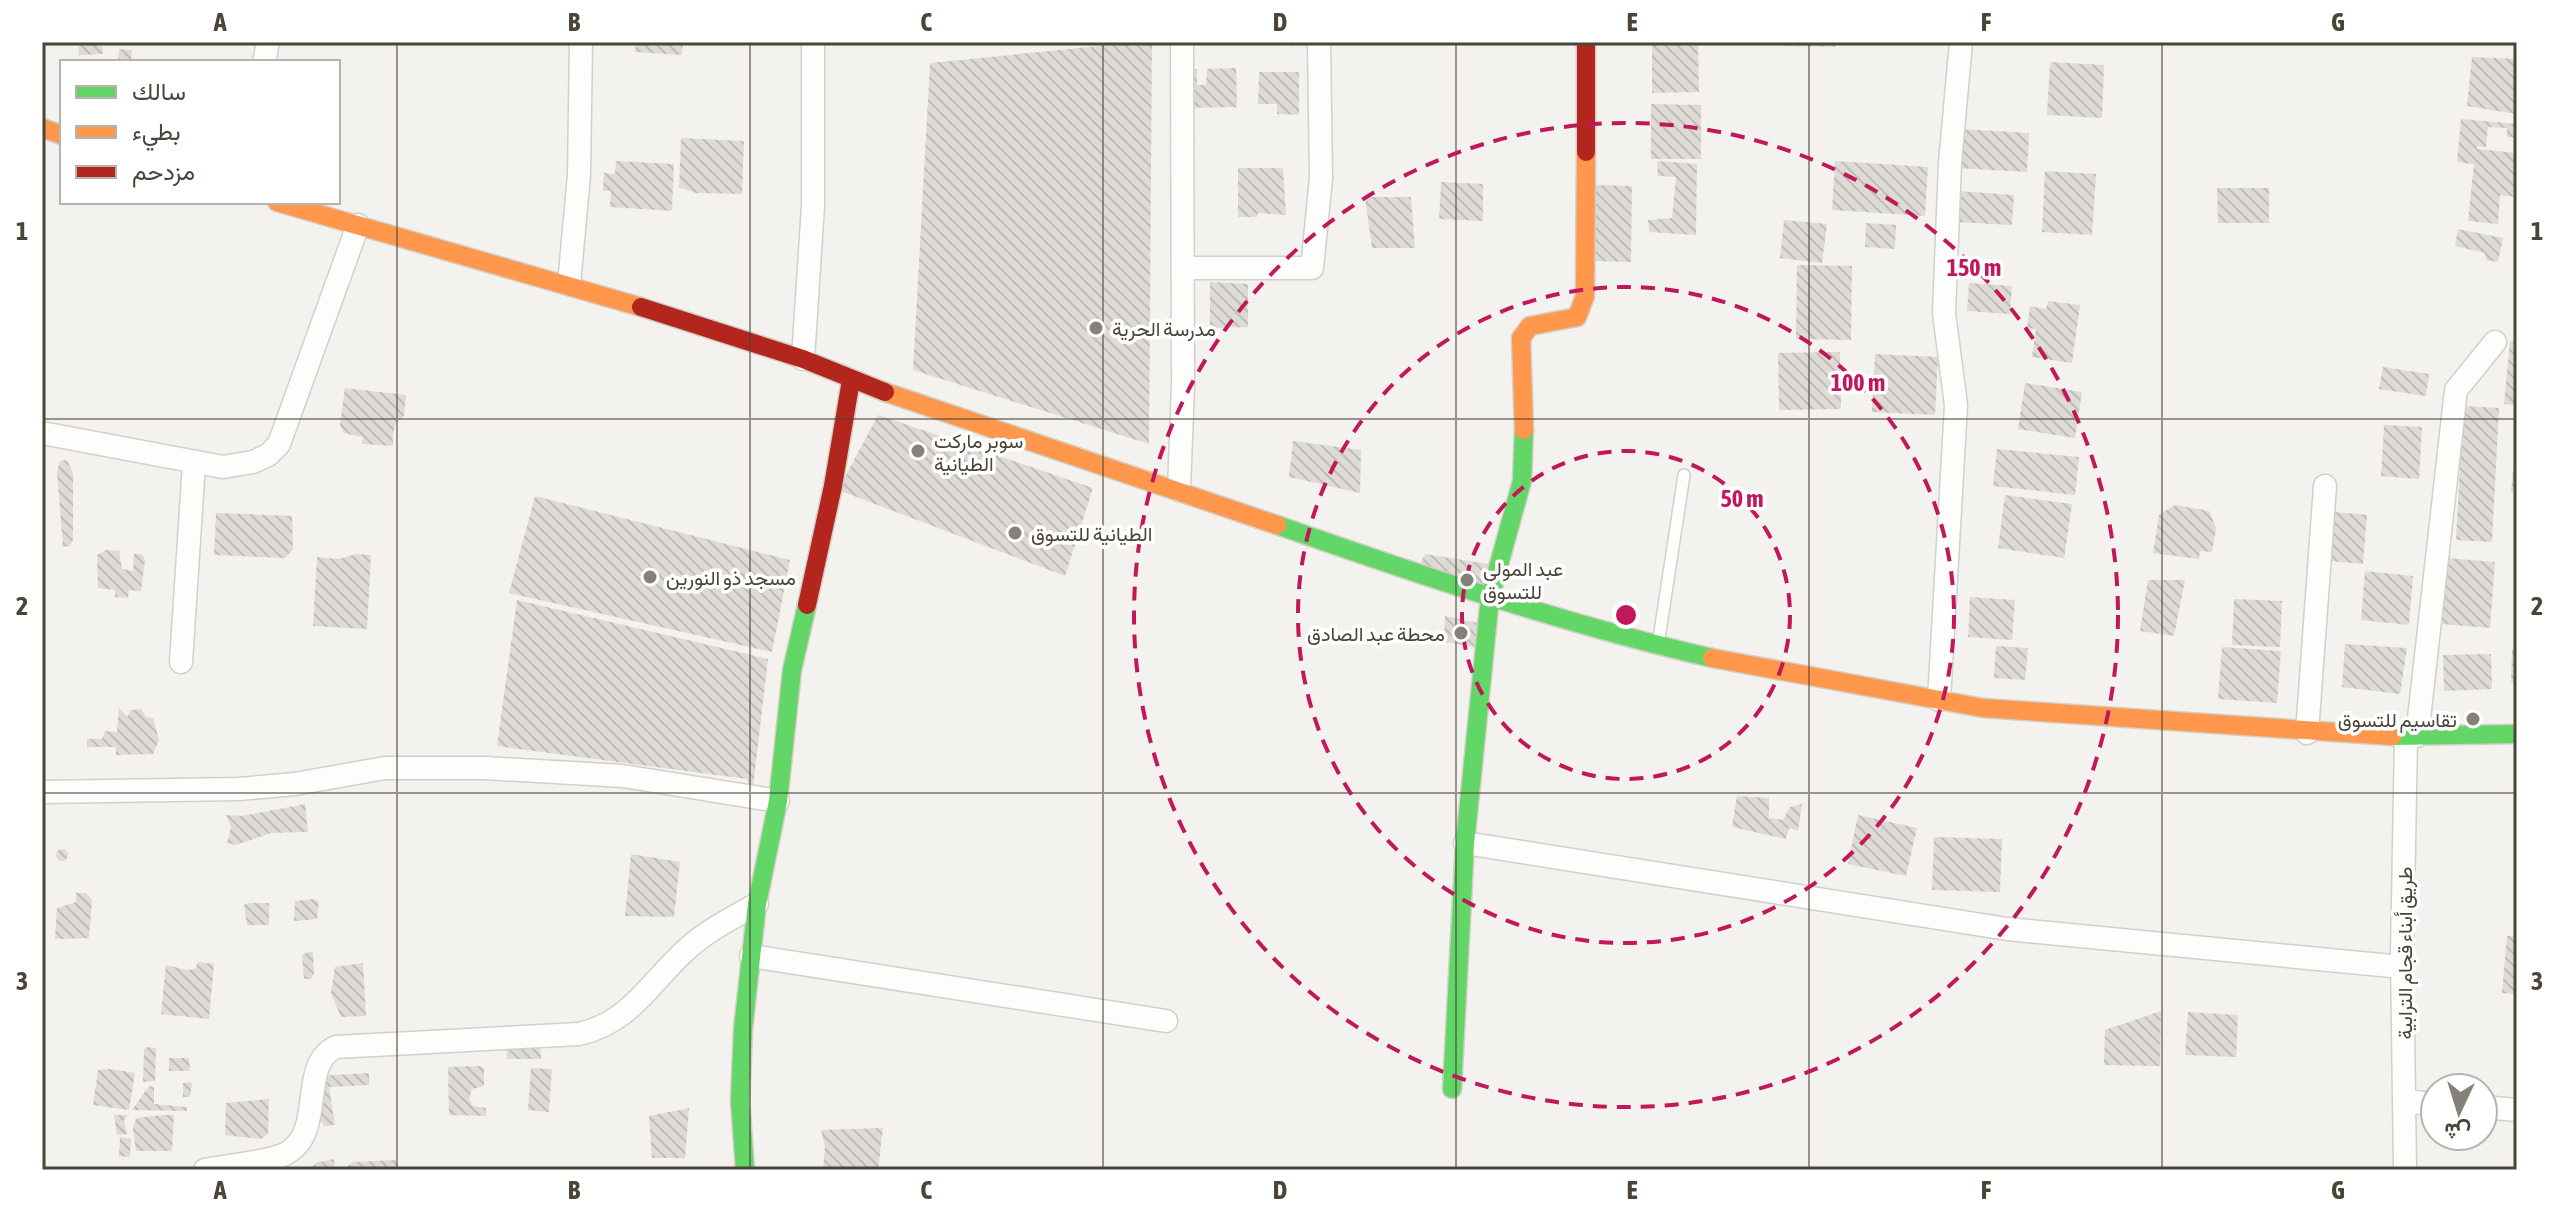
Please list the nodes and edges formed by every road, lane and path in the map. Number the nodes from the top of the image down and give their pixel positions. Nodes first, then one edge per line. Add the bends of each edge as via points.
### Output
1 (581, 42) edge
2 (813, 42) edge
3 (1182, 42) edge
4 (1319, 42) edge
5 (1586, 42) edge
6 (1961, 42) edge
7 (284, 204) edge
8 (358, 225) junction
9 (1184, 268) junction
10 (569, 284) junction
11 (2495, 342) dead end
12 (803, 359) junction
13 (851, 380) junction
14 (42, 433) edge
15 (194, 463) junction
16 (1684, 475) dead end
17 (2325, 486) dead end
18 (1179, 490) junction
19 (1490, 597) junction
20 (1658, 645) junction
21 (181, 662) dead end
22 (1939, 700) junction
23 (2307, 733) junction
24 (2517, 734) edge
25 (2412, 737) junction
26 (42, 792) edge
27 (778, 801) junction
28 (1465, 843) junction
29 (757, 904) junction
30 (751, 956) junction
31 (2402, 967) junction
32 (1166, 1021) dead end
33 (1452, 1089) dead end
34 (2404, 1101) junction
35 (2419, 1102) edge
36 (205, 1170) edge
37 (745, 1170) edge
38 (2405, 1170) edge

1 - 10 street via 579,175
2 - 12 street via 813,206
3 - 9 street
4 - 9 street via 1321,178 1312,268
5 - 19 street via 1585,296 1577,317 1530,326 1521,338 1522,481
6 - 22 street via 1944,313 1956,405
7 - 8 street
8 - 10 street
8 - 15 street via 279,444 253,462 223,467
9 - 18 street
10 - 12 street
11 - 25 street, طريق أبناء قجام الترابية via 2456,390
12 - 13 street
13 - 18 street
13 - 27 street via 792,670
14 - 15 street
15 - 21 street
16 - 20 lane
17 - 23 street
18 - 19 street
19 - 20 street
19 - 28 street
20 - 22 street
22 - 23 street via 1983,708
23 - 25 street
24 - 25 street
25 - 31 street, طريق أبناء قجام الترابية
26 - 27 street via 239,789 385,768 485,768 623,776
27 - 29 street
28 - 31 street via 2007,929
28 - 33 street
29 - 30 street
29 - 36 street via 693,943 631,1010 601,1029 336,1047 323,1053 312,1110 297,1143 285,1154
30 - 32 street
30 - 37 street via 740,1101
31 - 34 street, طريق أبناء قجام الترابية
34 - 35 street
34 - 38 street, طريق أبناء قجام الترابية

